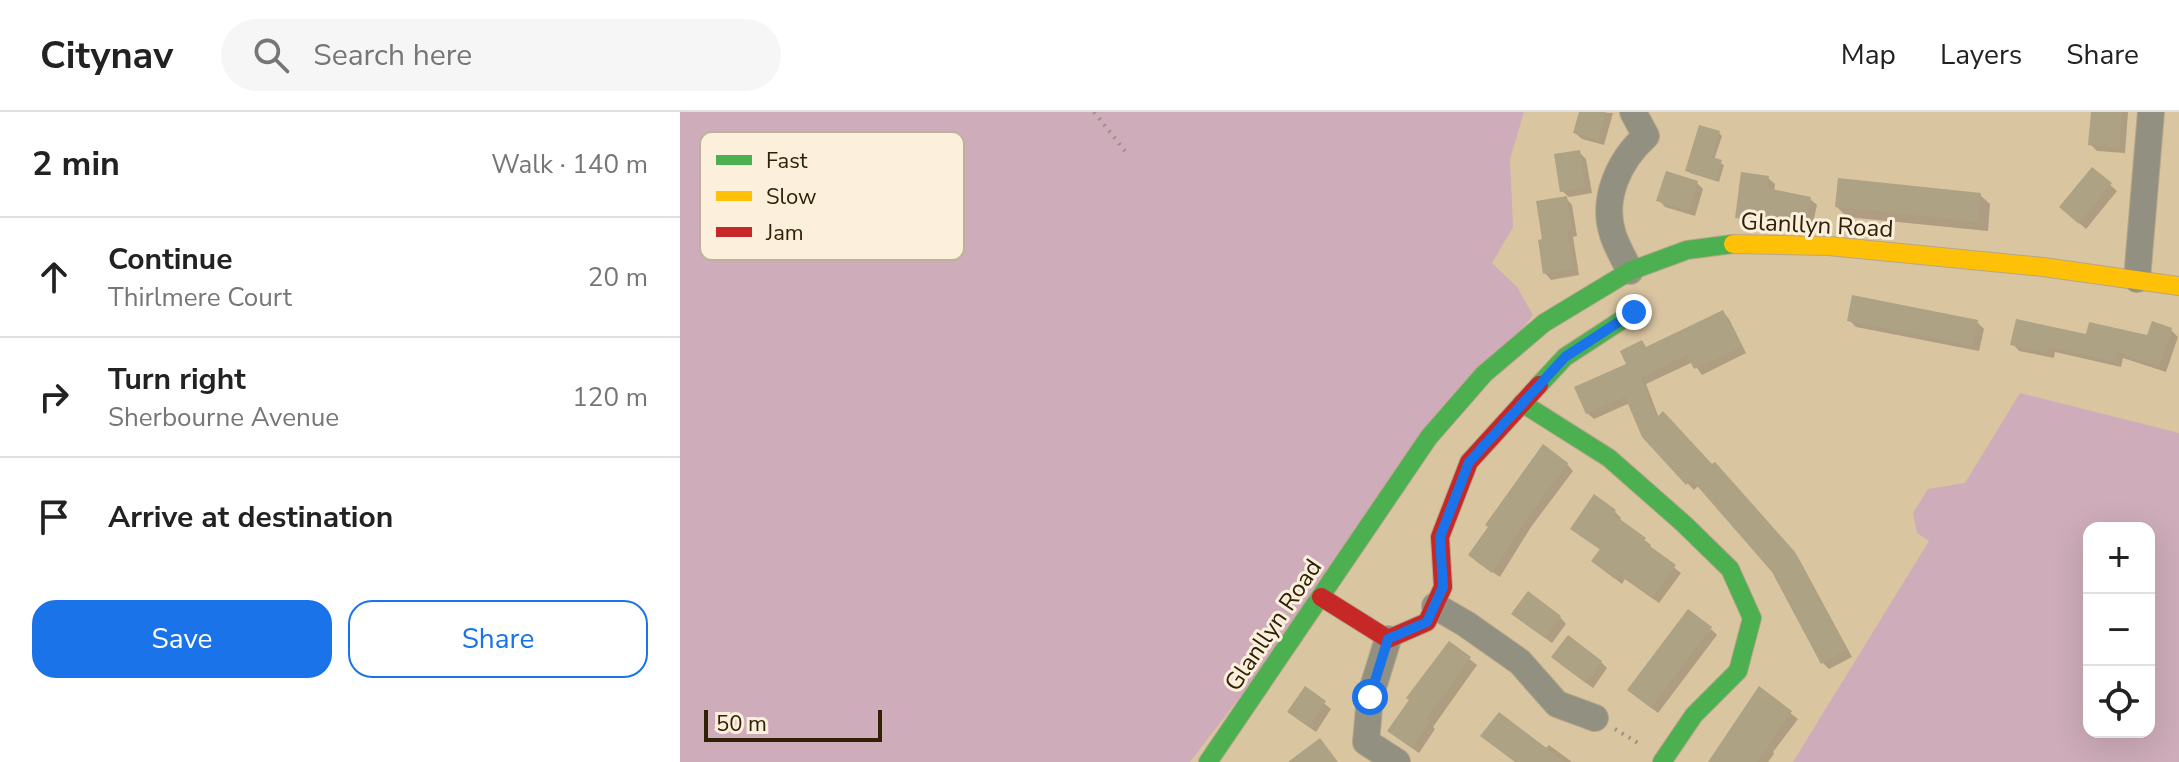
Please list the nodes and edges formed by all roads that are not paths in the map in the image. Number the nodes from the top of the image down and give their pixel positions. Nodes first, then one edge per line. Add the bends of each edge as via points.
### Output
1 (1633, 112) edge
2 (2151, 112) edge
3 (1630, 271) junction
4 (2137, 279) junction
5 (2179, 286) edge
6 (1634, 312) dead end
7 (1522, 403) junction
8 (1321, 597) junction
9 (1435, 606) junction
10 (1388, 639) junction
11 (1595, 718) road end
12 (1663, 760) edge
13 (1208, 762) edge
14 (1397, 762) edge

1 - 3 street via 1654,139 1632,148 1619,166 1613,189 1613,234
2 - 4 street
3 - 4 street, Glanllyn Road via 1687,250 1765,243
3 - 8 street, Glanllyn Road via 1544,323 1484,374 1429,437
4 - 5 street, Glanllyn Road
6 - 7 street via 1565,357
7 - 9 street via 1469,462 1440,537 1443,587
7 - 12 street via 1609,458 1684,524 1730,569 1752,618 1738,671 1694,715
8 - 10 street
8 - 13 street, Glanllyn Road
9 - 10 street via 1427,622
9 - 11 street via 1520,662 1557,704
10 - 14 street via 1370,697 1366,742

